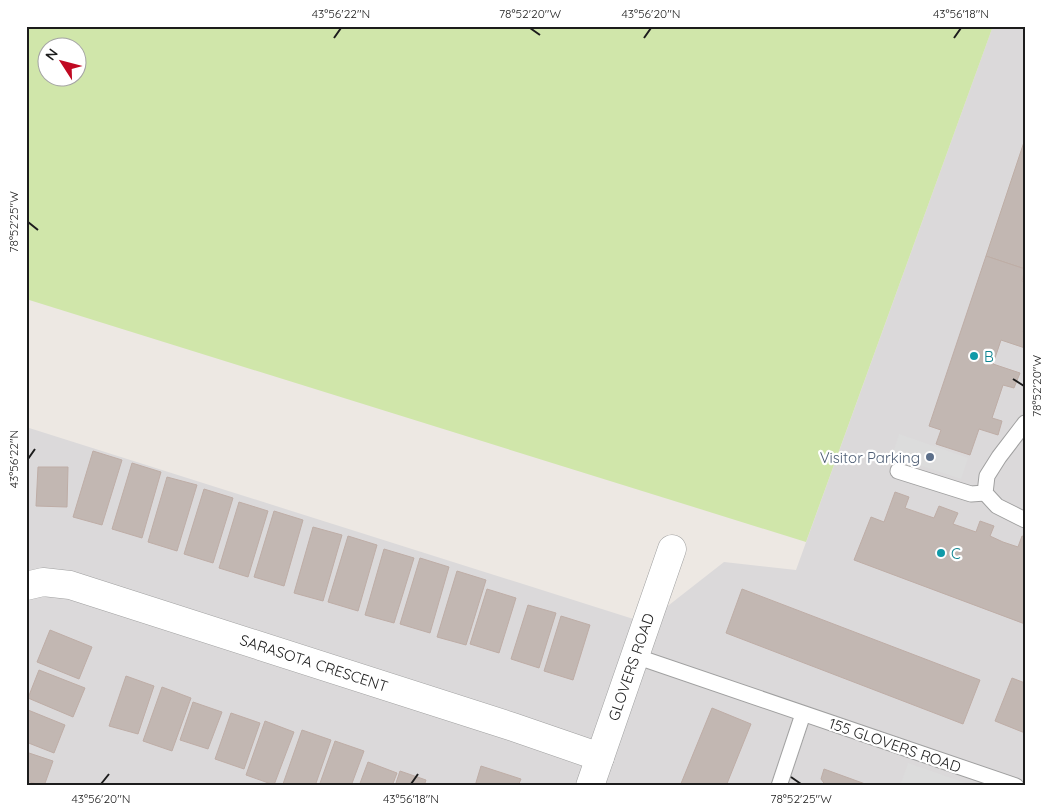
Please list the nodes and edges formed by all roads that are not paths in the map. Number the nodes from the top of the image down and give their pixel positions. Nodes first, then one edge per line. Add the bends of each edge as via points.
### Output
1 (1025, 423) edge
2 (898, 472) dead end
3 (985, 493) junction
4 (1025, 520) edge
5 (672, 549) dead end
6 (26, 586) edge
7 (635, 656) junction
8 (803, 714) junction
9 (600, 757) junction
10 (590, 786) edge
11 (779, 786) edge
12 (1016, 786) edge

1 - 3 lane via 987,476
2 - 3 lane via 971,494
3 - 4 lane via 997,506
5 - 7 street, GLOVERS ROAD
6 - 9 street, SARASOTA CRESCENT via 42,582 70,585
7 - 8 lane, 155 GLOVERS ROAD
7 - 9 street, GLOVERS ROAD
8 - 11 lane
8 - 12 lane, 155 GLOVERS ROAD
9 - 10 street, GLOVERS ROAD

